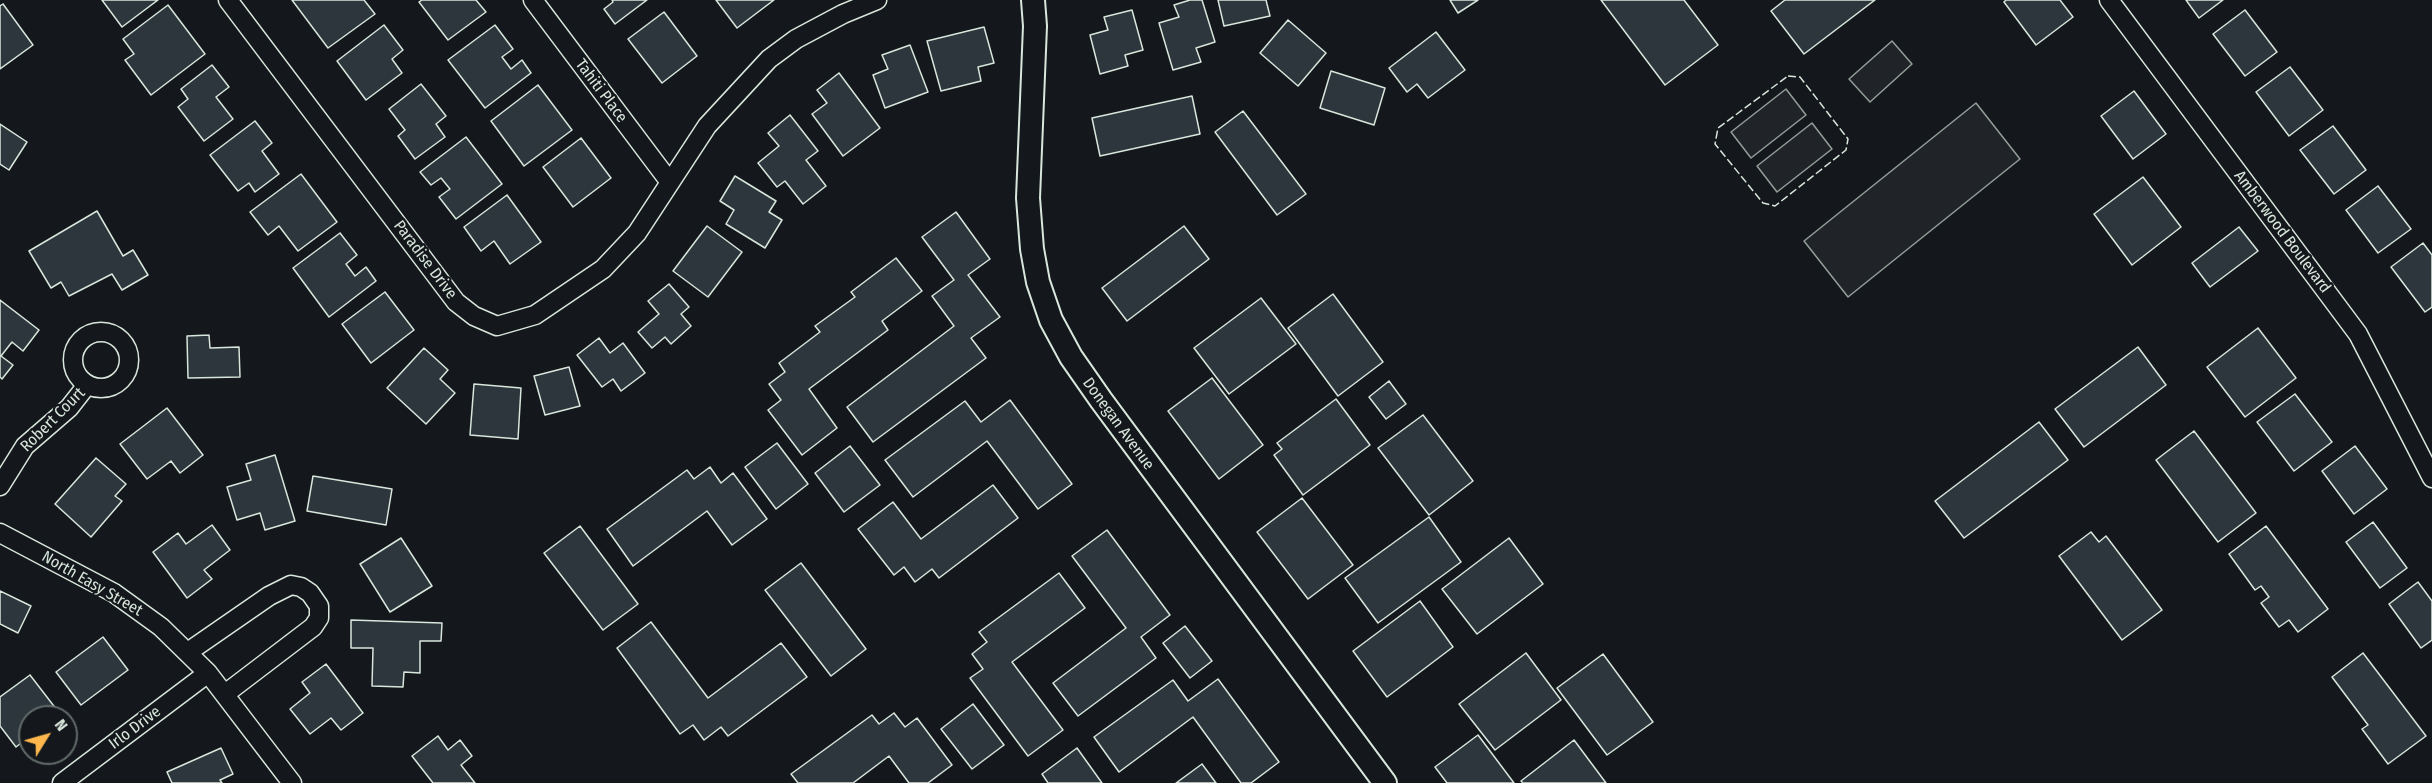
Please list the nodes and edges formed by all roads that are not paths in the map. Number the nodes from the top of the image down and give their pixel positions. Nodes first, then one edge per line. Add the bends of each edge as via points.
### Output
1 (228, 0) edge
2 (533, 0) edge
3 (877, 0) edge
4 (1033, 0) edge
5 (2109, 0) edge
6 (837, 7) edge
7 (669, 181) junction
8 (87, 385) dead end
9 (2432, 478) edge
10 (0, 486) edge
11 (0, 533) edge
12 (188, 652) junction
13 (208, 673) junction
14 (225, 694) junction
15 (62, 783) edge
16 (292, 783) edge
17 (1385, 783) edge

1 - 7 street, Paradise Drive via 456,302 497,326 535,315 603,269 637,233
2 - 7 street, Tahiti Place
3 - 6 street, Paradise Drive
4 - 17 street, Donegan Avenue via 1028,198 1036,271 1051,320 1113,418
5 - 9 street, Amberwood Boulevard via 2358,334
6 - 7 street, Paradise Drive via 769,59 707,126
8 - 10 street, Robert Court via 69,408 25,446
11 - 12 street, North Easy Street via 114,593
12 - 13 street, North Easy Street
12 - 14 street via 291,585 310,593 319,606 319,618 313,627
13 - 14 street, North Easy Street
13 - 15 street, Irlo Drive
14 - 16 street, North Easy Street

